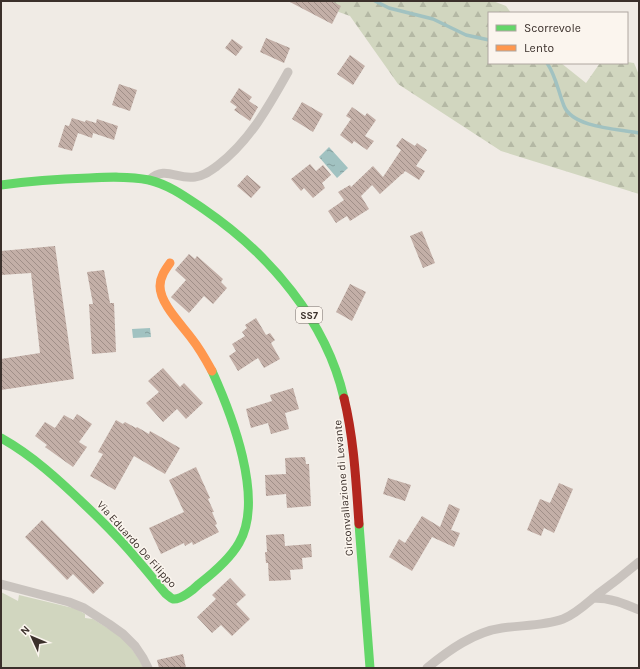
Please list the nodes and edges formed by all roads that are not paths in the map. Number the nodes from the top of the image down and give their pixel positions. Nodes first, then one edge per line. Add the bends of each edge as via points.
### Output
1 (288, 72) dead end
2 (149, 180) junction
3 (1, 185) edge
4 (170, 263) dead end
5 (1, 438) edge
6 (639, 562) edge
7 (1, 584) edge
8 (593, 598) junction
9 (639, 610) edge
10 (148, 668) edge
11 (370, 668) edge
12 (427, 668) edge

1 - 2 street via 256,125 221,163 206,173 191,178 163,173
2 - 3 main road, Circonvallazione di Levante / SS7 via 104,177
2 - 11 main road, Circonvallazione di Levante / SS7 via 175,191 212,214 260,256 305,308 331,358 343,393 351,432
4 - 5 main road, Via Eduardo De Filippo via 161,281 162,295 200,350 225,397 243,458 248,491 248,520 243,538 230,556 188,594 172,599 122,541 82,502 42,466
6 - 8 street
7 - 10 street via 69,602 89,611 123,634 135,646
8 - 9 street via 609,599
8 - 12 street via 571,615 558,621 502,628 482,634 456,646

